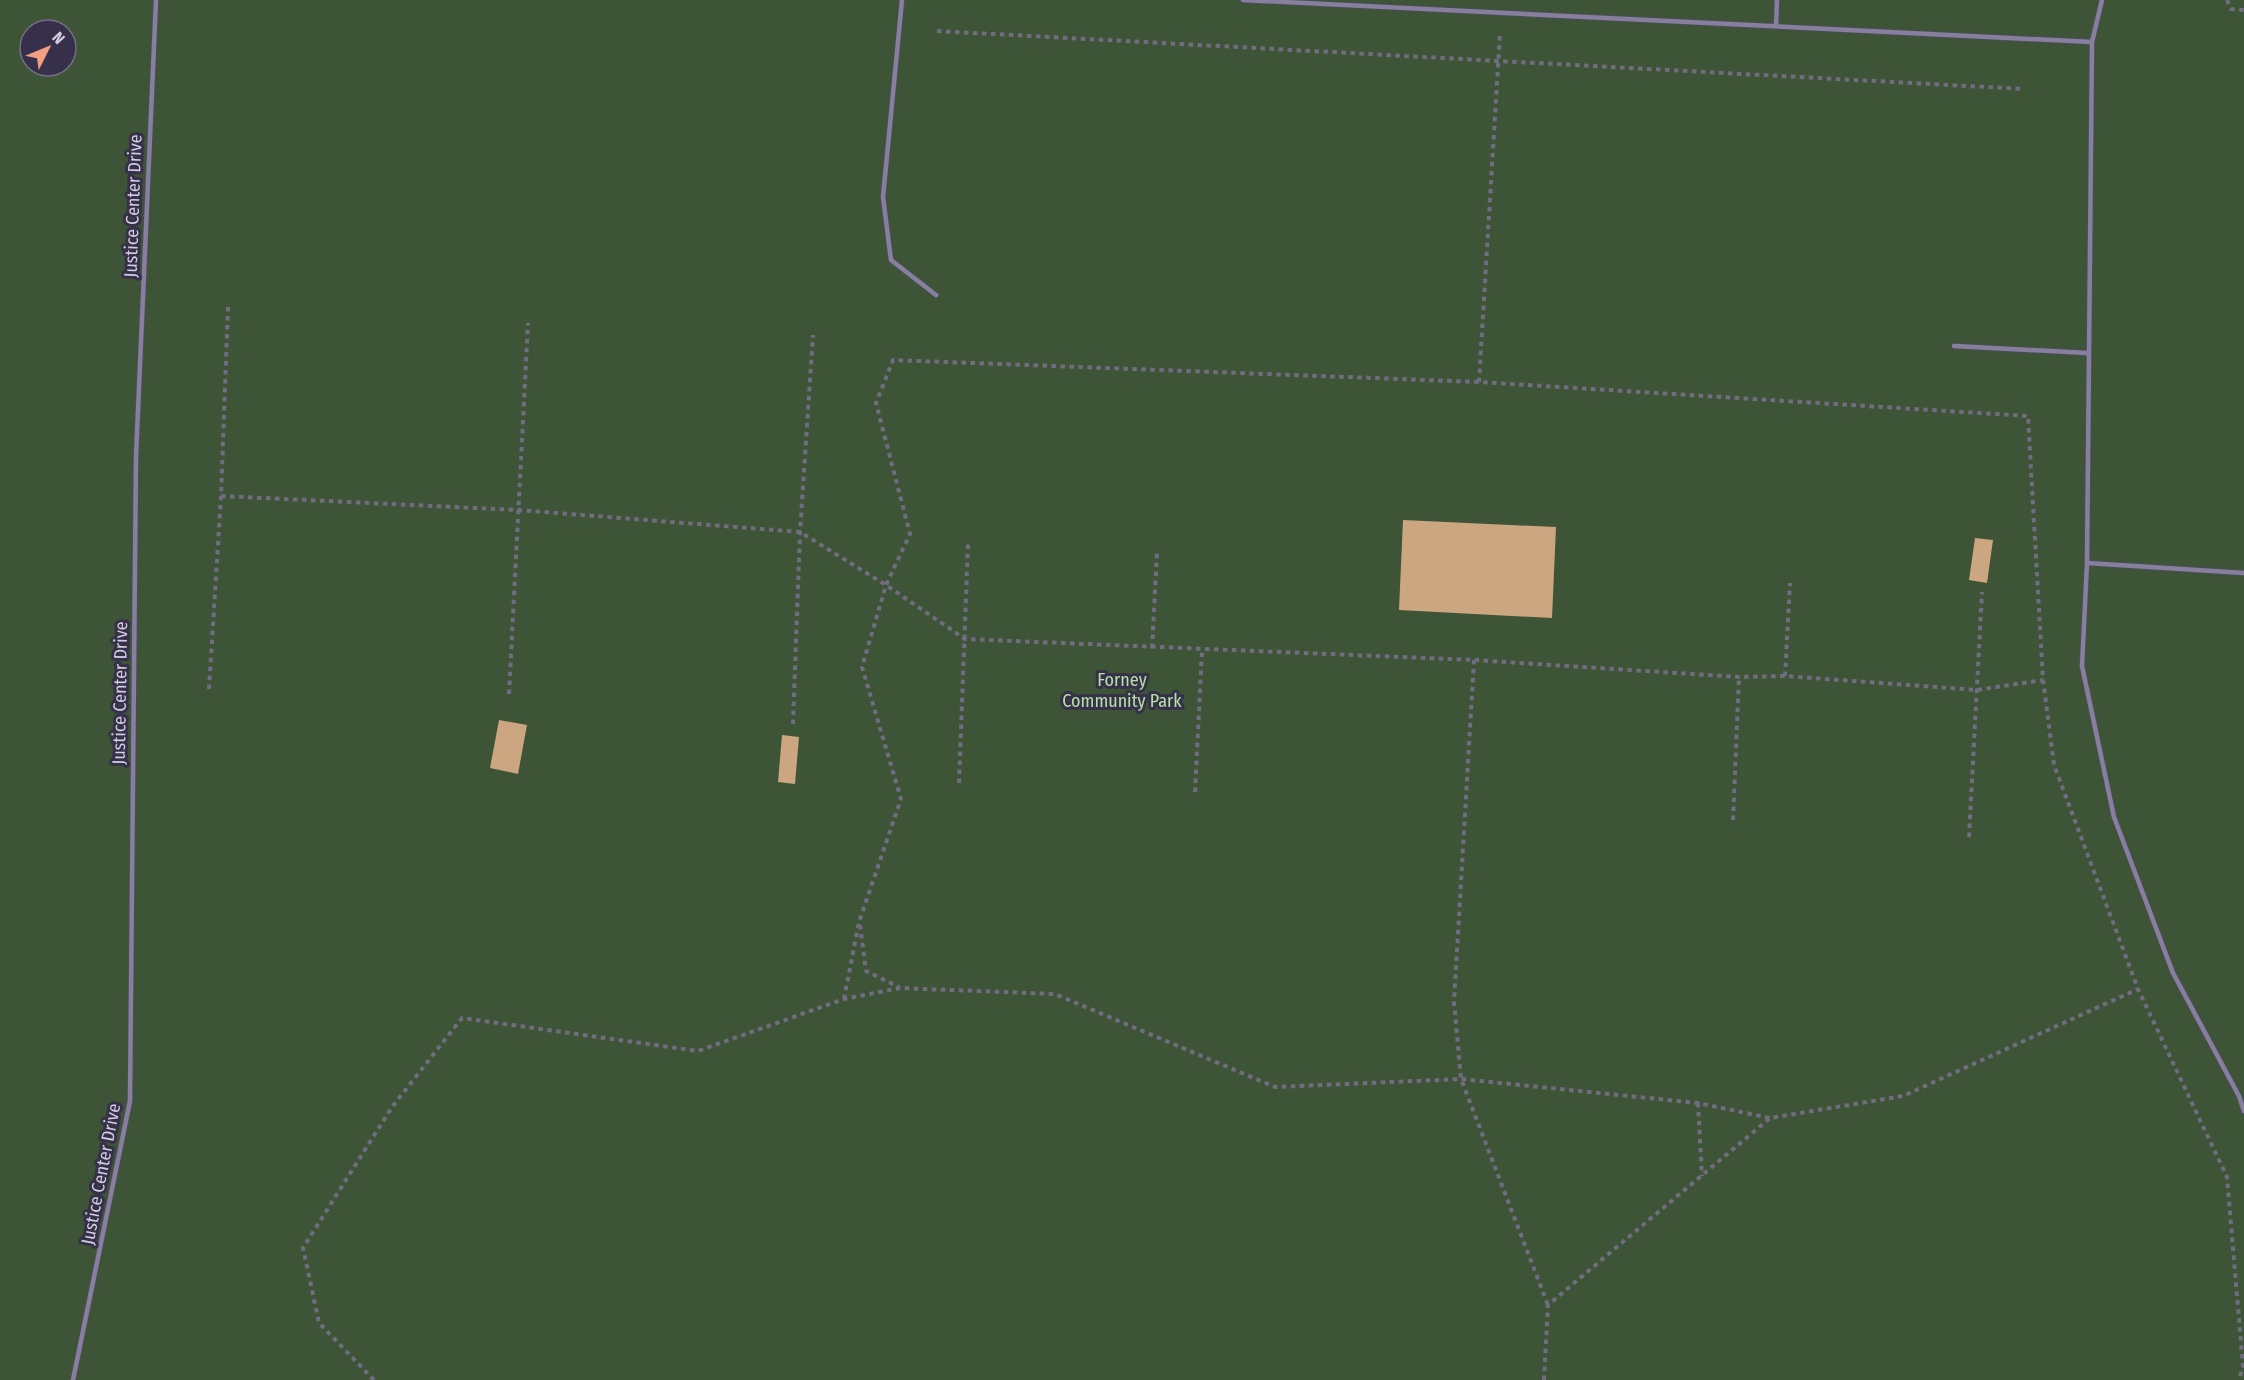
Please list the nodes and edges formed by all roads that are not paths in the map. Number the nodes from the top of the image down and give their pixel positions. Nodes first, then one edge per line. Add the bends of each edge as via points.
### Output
1 (156, 0) edge
2 (902, 0) edge
3 (1242, 0) edge
4 (1777, 0) edge
5 (2102, 0) edge
6 (1776, 26) junction
7 (2092, 42) junction
8 (936, 295) dead end
9 (1954, 346) dead end
10 (2087, 353) junction
11 (2087, 563) junction
12 (2244, 573) edge
13 (2244, 1111) edge
14 (73, 1380) edge

1 - 14 lane, Justice Center Drive via 136,456 130,1101
2 - 8 lane via 883,197 891,260
3 - 6 lane
4 - 6 lane
5 - 7 lane
6 - 7 lane
7 - 10 lane
9 - 10 lane
10 - 11 lane
11 - 12 lane
11 - 13 lane via 2082,666 2114,817 2173,973

